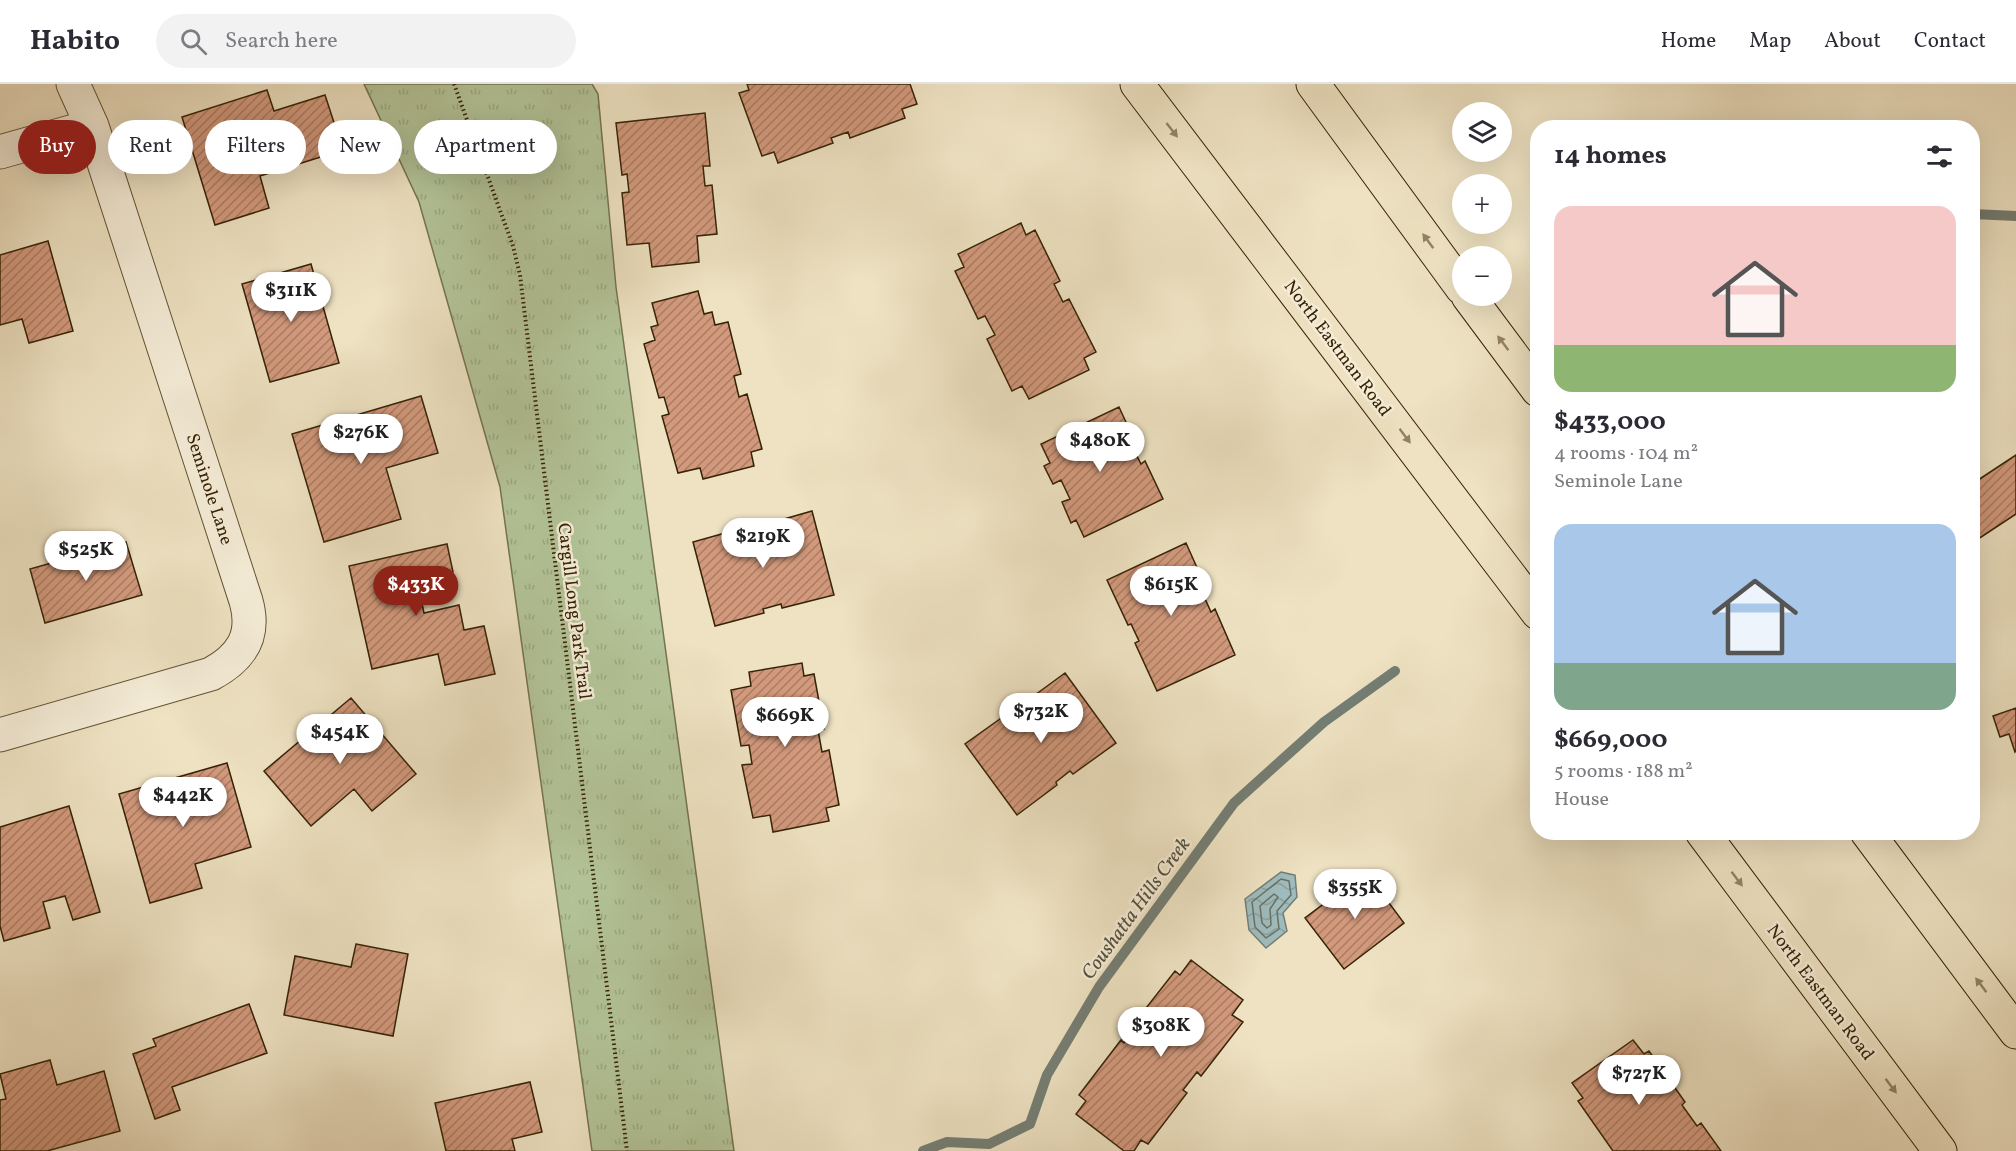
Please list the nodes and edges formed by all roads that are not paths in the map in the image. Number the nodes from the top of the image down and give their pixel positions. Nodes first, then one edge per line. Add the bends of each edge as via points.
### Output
1 (73, 84) edge
2 (1137, 84) edge
3 (1313, 84) edge
4 (89, 120) edge
5 (96, 138) edge
6 (18, 147) edge
7 (0, 152) edge
8 (1452, 274) edge
9 (1475, 306) edge
10 (1530, 379) edge
11 (1530, 602) edge
12 (0, 735) edge
13 (1708, 840) edge
14 (1873, 840) edge
15 (2016, 1032) edge
16 (1940, 1151) edge

1 - 4 street, Seminole Lane
2 -> 11 main road, North Eastman Road
8 -> 3 main road
5 - 12 street, Seminole Lane via 246,601 249,634 234,660 211,674
6 - 7 street
10 -> 9 main road
13 -> 16 main road, North Eastman Road
15 -> 14 main road

